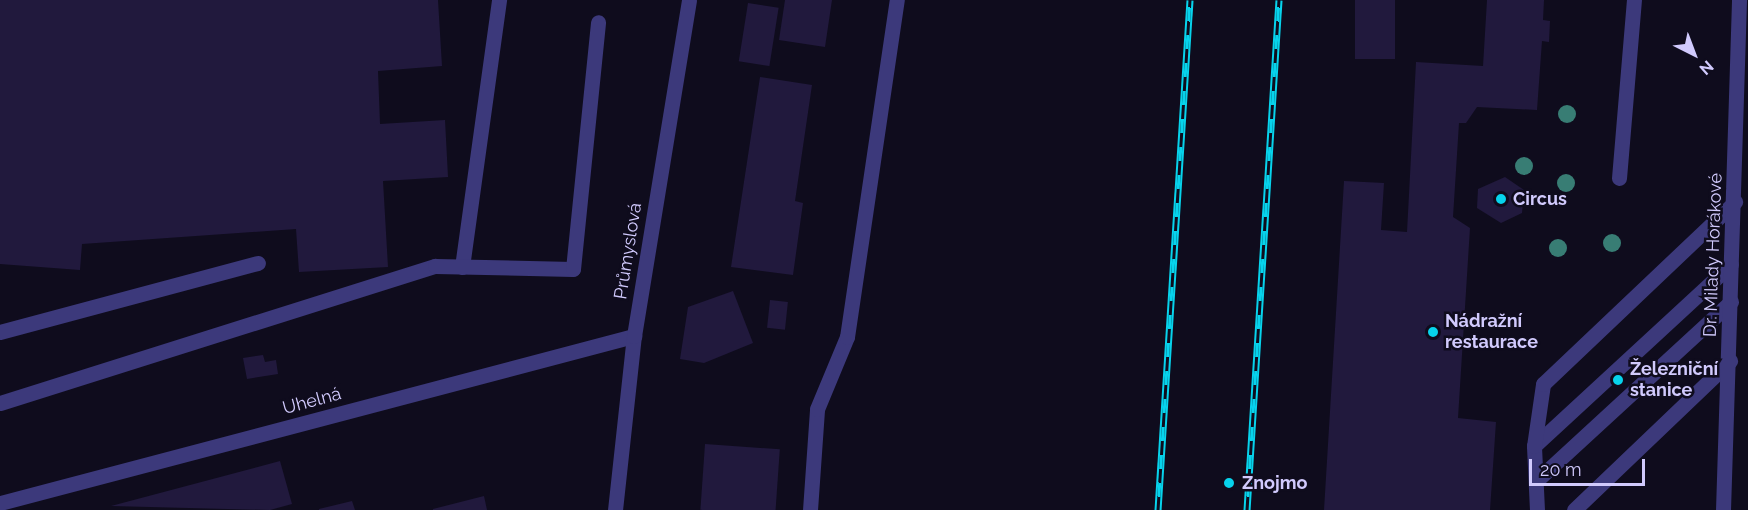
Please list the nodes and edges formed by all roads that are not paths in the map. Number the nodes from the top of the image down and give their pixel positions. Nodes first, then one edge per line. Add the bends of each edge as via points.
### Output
1 (499, 0) edge
2 (689, 0) edge
3 (897, 0) edge
4 (1634, 0) edge
5 (1742, 4) edge
6 (598, 22) dead end
7 (1619, 178) dead end
8 (1735, 202) junction
9 (258, 262) dead end
10 (1731, 264) junction
11 (462, 267) junction
12 (1731, 302) junction
13 (0, 332) edge
14 (634, 336) junction
15 (1730, 361) junction
16 (0, 403) edge
17 (1534, 446) junction
18 (1536, 481) junction
19 (0, 503) edge
20 (615, 510) edge
21 (810, 510) edge
22 (1537, 510) edge
23 (1574, 510) edge
24 (1723, 510) edge

1 - 11 street
2 - 14 street, Průmyslová
3 - 21 street via 847,337 817,409
4 - 7 street
5 - 8 street, Dr. Milady Horákové
6 - 11 street via 573,269
8 - 10 street, Dr. Milady Horákové
8 - 17 street via 1543,384
9 - 13 street
10 - 12 street, Dr. Milady Horákové
10 - 17 street
11 - 16 street via 435,266
12 - 15 street, Dr. Milady Horákové
12 - 18 street
14 - 19 street, Uhelná
14 - 20 street, Průmyslová
15 - 23 street
15 - 24 street, Dr. Milady Horákové
17 - 18 street
18 - 22 street

